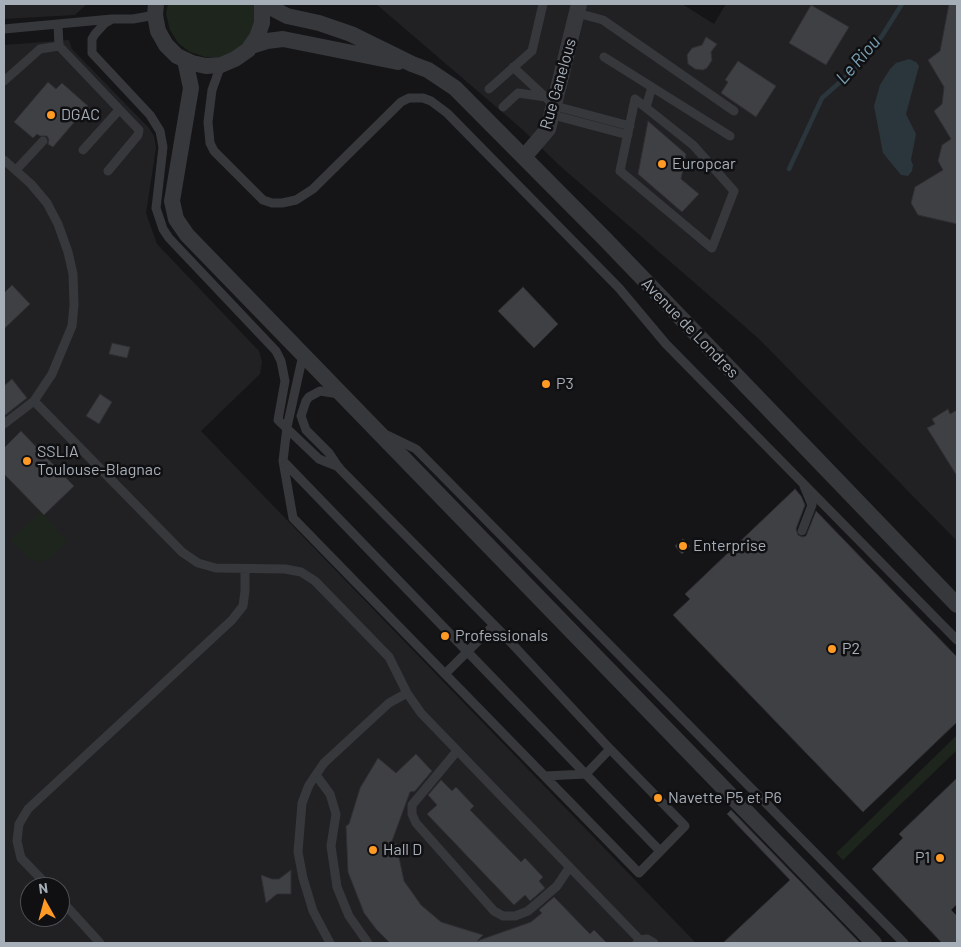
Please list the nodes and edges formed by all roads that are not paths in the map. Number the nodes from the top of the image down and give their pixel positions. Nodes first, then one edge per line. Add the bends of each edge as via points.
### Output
1 (263, 4) edge
2 (543, 4) edge
3 (578, 8) edge
4 (156, 9) edge
5 (112, 19) junction
6 (58, 24) junction
7 (4, 29) edge
8 (59, 46) junction
9 (251, 46) junction
10 (604, 57) dead end
11 (185, 60) junction
12 (412, 64) junction
13 (220, 65) junction
14 (513, 67) junction
15 (4, 81) edge
16 (652, 87) junction
17 (489, 89) dead end
18 (551, 106) junction
19 (504, 107) dead end
20 (646, 107) junction
21 (119, 110) junction
22 (734, 111) dead end
23 (629, 130) junction
24 (730, 136) dead end
25 (43, 141) dead end
26 (83, 150) dead end
27 (524, 157) junction
28 (4, 160) edge
29 (16, 170) junction
30 (108, 171) dead end
31 (303, 355) junction
32 (342, 394) junction
33 (34, 401) junction
34 (4, 424) edge
35 (287, 428) junction
36 (377, 430) junction
37 (282, 460) junction
38 (340, 468) junction
39 (802, 482) junction
40 (802, 530) dead end
41 (245, 568) junction
42 (537, 595) junction
43 (957, 605) edge
44 (494, 625) junction
45 (957, 640) edge
46 (467, 652) junction
47 (445, 674) junction
48 (407, 693) junction
49 (610, 750) junction
50 (457, 751) junction
51 (316, 774) junction
52 (586, 774) junction
53 (544, 776) junction
54 (660, 851) junction
55 (570, 868) junction
56 (39, 877) edge
57 (70, 910) edge
58 (639, 942) edge
59 (100, 943) edge
60 (330, 943) edge
61 (368, 943) edge
62 (654, 943) edge
63 (858, 943) edge
64 (874, 943) edge
65 (904, 943) edge

1 - 9 street via 262,23
1 - 12 street, Avenue de Londres via 287,16 351,34
2 - 14 lane via 532,51
3 - 18 street, Rue Ganelous
3 - 22 lane via 603,20
4 - 5 lane via 133,19
4 - 11 street via 158,31 166,45
5 - 6 lane
5 - 35 lane via 92,39 92,53 150,115 160,131 163,147 156,208 163,228 272,346 281,361 285,383 278,420
6 - 7 lane
6 - 8 lane
8 - 15 lane via 40,49
8 - 21 lane
9 - 12 street, Avenue de Londres via 283,39
9 - 13 street via 235,60
10 - 16 lane
11 - 13 street via 206,66
11 - 31 street via 191,88 172,201 176,219 187,235
12 - 27 street, Avenue de Londres via 456,88
13 - 39 lane via 212,90 208,122 210,143 214,151 263,200 272,203 296,200 312,189 401,102 409,98 431,101 447,113 619,288 666,344
14 - 17 lane
14 - 18 lane
16 - 20 lane
16 - 24 lane
18 - 19 lane via 533,96 518,93
18 - 23 lane
18 - 27 street, Rue Ganelous via 548,129
20 - 23 lane via 636,99
20 - 23 lane via 692,145 734,191 712,248 620,171
21 - 26 lane
21 - 30 lane via 139,130
25 - 29 lane
27 - 43 street, Avenue de Londres
28 - 29 lane
29 - 33 lane via 46,203 58,224 73,274 72,326 52,374
31 - 32 street
31 - 35 lane
32 - 36 street
32 - 38 lane via 314,393 306,401 302,416 306,430
33 - 34 lane
33 - 41 lane via 182,552 198,563 216,568
35 - 37 lane
35 - 38 lane via 319,459
36 - 42 street
36 - 65 lane via 416,449
37 - 46 lane
37 - 47 lane via 293,518
38 - 44 lane
39 - 40 lane via 812,505
39 - 45 lane
41 - 48 lane via 286,569 301,572 315,581 389,656
41 - 56 lane via 242,606 232,620 28,809 19,824 17,841 21,858
42 - 63 street via 545,615
42 - 64 street
44 - 46 lane
44 - 49 lane
46 - 47 lane
46 - 52 lane
47 - 53 lane
48 - 50 lane
48 - 51 lane via 389,703
49 - 52 lane
49 - 54 lane via 685,826
50 - 55 lane
50 - 55 lane via 412,805 412,814 416,824 494,912 515,916 528,911 557,886
51 - 60 lane via 302,803 298,852 313,911
51 - 61 lane via 330,794 336,814 331,846 337,887 349,916
52 - 53 lane
52 - 54 lane
53 - 54 lane via 639,872
55 - 58 lane
57 - 59 lane
58 - 62 lane via 647,938

